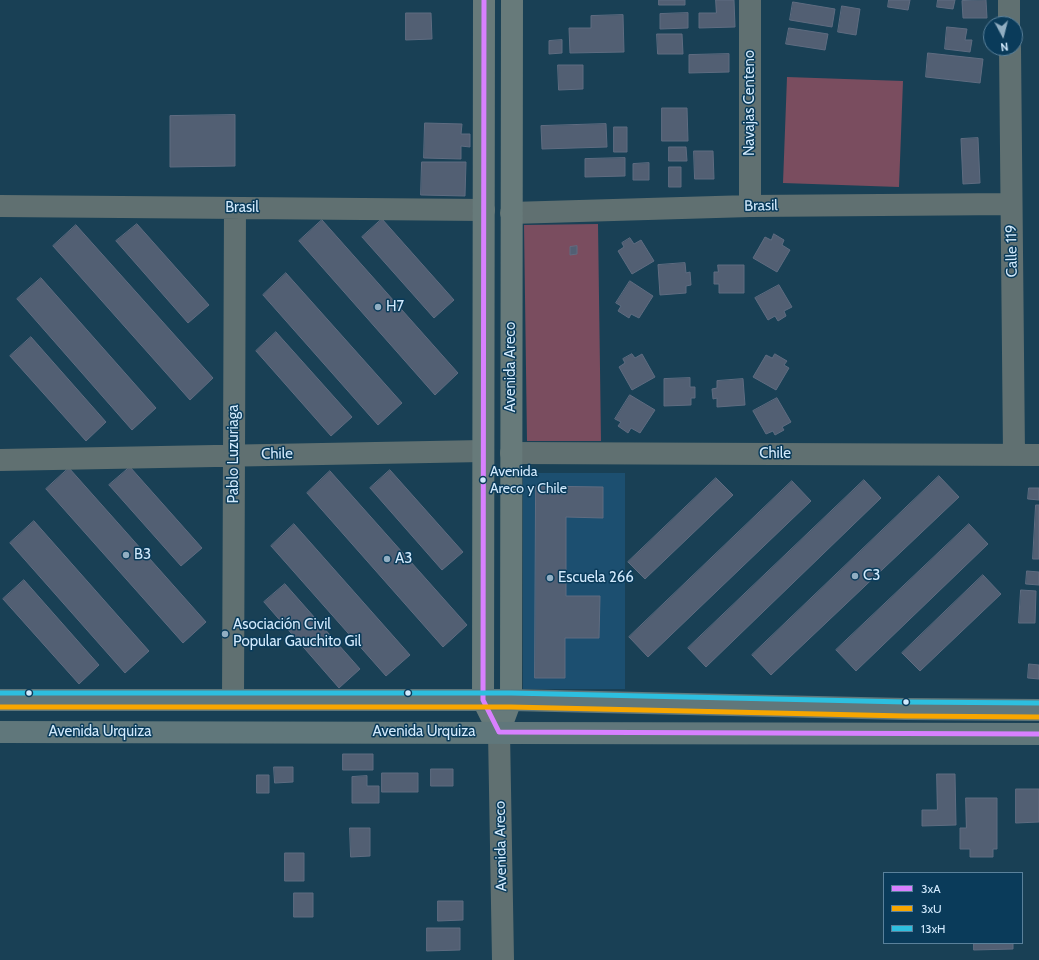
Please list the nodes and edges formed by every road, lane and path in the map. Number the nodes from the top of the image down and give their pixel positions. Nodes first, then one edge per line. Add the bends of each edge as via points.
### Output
1 (484, 0) edge
2 (512, 0) edge
3 (750, 0) edge
4 (1009, 0) edge
5 (1010, 16) edge
6 (1010, 56) edge
7 (1011, 204) junction
8 (0, 206) edge
9 (750, 206) junction
10 (235, 208) junction
11 (484, 210) junction
12 (511, 213) junction
13 (483, 451) junction
14 (511, 454) junction
15 (234, 455) junction
16 (1014, 455) junction
17 (1039, 455) edge
18 (0, 460) edge
19 (0, 700) edge
20 (233, 700) junction
21 (483, 700) junction
22 (511, 700) junction
23 (1039, 710) edge
24 (0, 732) edge
25 (499, 732) junction
26 (1039, 734) edge
27 (503, 960) edge

1 - 11 main road, Avenida Areco
2 - 12 main road, Avenida Areco
3 - 9 street, Navajas Centeno
4 - 5 street
6 - 7 street, Calle 119
7 - 9 street, Brasil
7 - 16 street, Calle 119
8 - 10 street, Brasil
9 - 12 street, Brasil
10 - 11 street, Brasil
10 - 15 street, Pablo Luzuriaga
11 - 13 main road, Avenida Areco
12 - 14 main road, Avenida Areco
13 - 15 street, Chile
13 - 21 main road, Avenida Areco
14 - 16 street, Chile
14 - 22 main road, Avenida Areco
15 - 18 street, Chile
15 - 20 street, Pablo Luzuriaga
16 - 17 street, Chile
19 - 20 main road
20 - 21 main road
21 - 22 main road
21 - 25 main road, Avenida Areco
22 - 23 main road
22 - 25 main road, Avenida Areco
24 - 25 main road, Avenida Urquiza
25 - 26 main road, Avenida Urquiza
25 - 27 street, Avenida Areco

